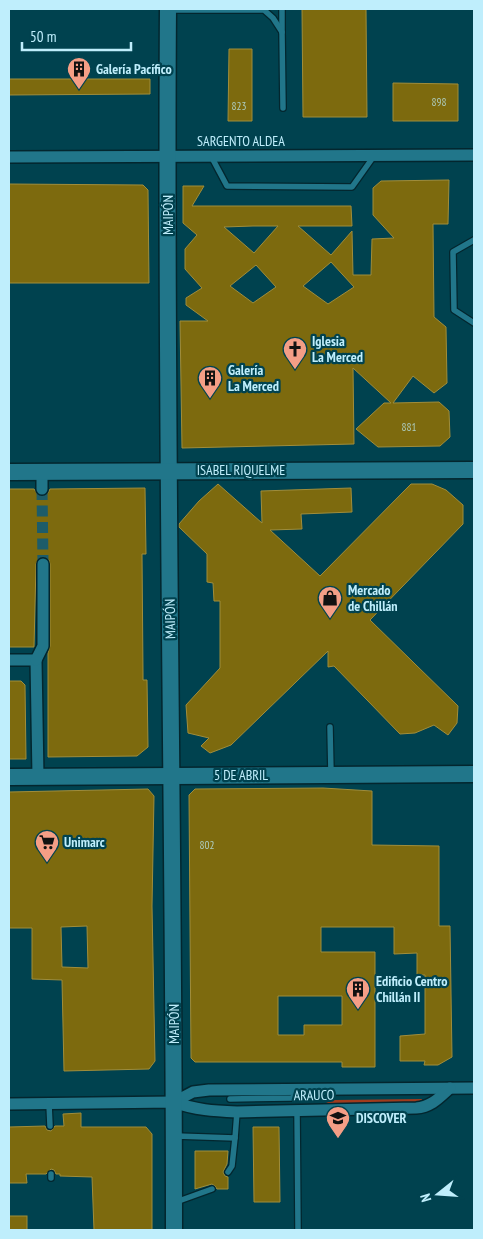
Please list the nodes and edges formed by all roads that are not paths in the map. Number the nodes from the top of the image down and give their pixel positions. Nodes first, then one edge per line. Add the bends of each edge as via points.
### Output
1 (168, 9) edge
2 (282, 9) edge
3 (282, 32) junction
4 (283, 108) dead end
5 (474, 155) edge
6 (168, 156) junction
7 (212, 156) junction
8 (374, 156) junction
9 (9, 157) edge
10 (474, 240) edge
11 (474, 323) edge
12 (168, 470) junction
13 (474, 470) edge
14 (42, 471) junction
15 (9, 472) edge
16 (42, 489) tunnel mouth
17 (43, 564) tunnel mouth
18 (9, 660) edge
19 (36, 660) junction
20 (330, 727) dead end
21 (474, 774) edge
22 (331, 775) junction
23 (172, 776) junction
24 (9, 777) edge
25 (38, 777) junction
26 (450, 1088) junction
27 (474, 1088) edge
28 (325, 1089) junction
29 (230, 1100) dead end
30 (174, 1102) junction
31 (49, 1103) junction
32 (9, 1104) edge
33 (297, 1110) junction
34 (237, 1112) junction
35 (50, 1126) dead end
36 (174, 1136) junction
37 (235, 1138) junction
38 (228, 1172) dead end
39 (212, 1189) dead end
40 (174, 1202) junction
41 (174, 1230) edge
42 (298, 1230) edge

1 - 3 lane via 264,10 274,18
1 - 6 street, MAIPÓN
2 - 3 lane
3 - 4 lane
5 - 8 street, SARGENTO ALDEA
6 - 7 street, SARGENTO ALDEA
6 - 9 street, SARGENTO ALDEA
6 - 12 street, MAIPÓN
7 - 8 street, SARGENTO ALDEA
7 - 8 lane via 227,186 352,187
10 - 11 lane via 453,252 454,310
12 - 13 street, ISABEL RIQUELME
12 - 14 street, ISABEL RIQUELME
12 - 23 street, MAIPÓN
14 - 15 street, ISABEL RIQUELME
14 - 16 street
17 - 19 street via 43,646
18 - 19 street
19 - 25 street
20 - 22 lane
21 - 22 street, 5 DE ABRIL
22 - 23 street, 5 DE ABRIL
23 - 25 street, 5 DE ABRIL
23 - 30 street, MAIPÓN
24 - 25 street, 5 DE ABRIL
26 - 27 street, ARAUCO
26 - 28 street, ARAUCO
26 - 33 street, ARAUCO via 422,1108
28 - 29 lane via 309,1096
28 - 30 street, ARAUCO via 201,1090
30 - 31 street, ARAUCO
30 - 34 street, ARAUCO via 207,1111
30 - 36 street, MAIPÓN
31 - 32 street, ARAUCO
31 - 35 lane
33 - 34 street, ARAUCO
33 - 42 lane
34 - 37 lane
36 - 37 lane
36 - 40 street, MAIPÓN
37 - 38 lane via 232,1166
39 - 40 lane
40 - 41 street, MAIPÓN

